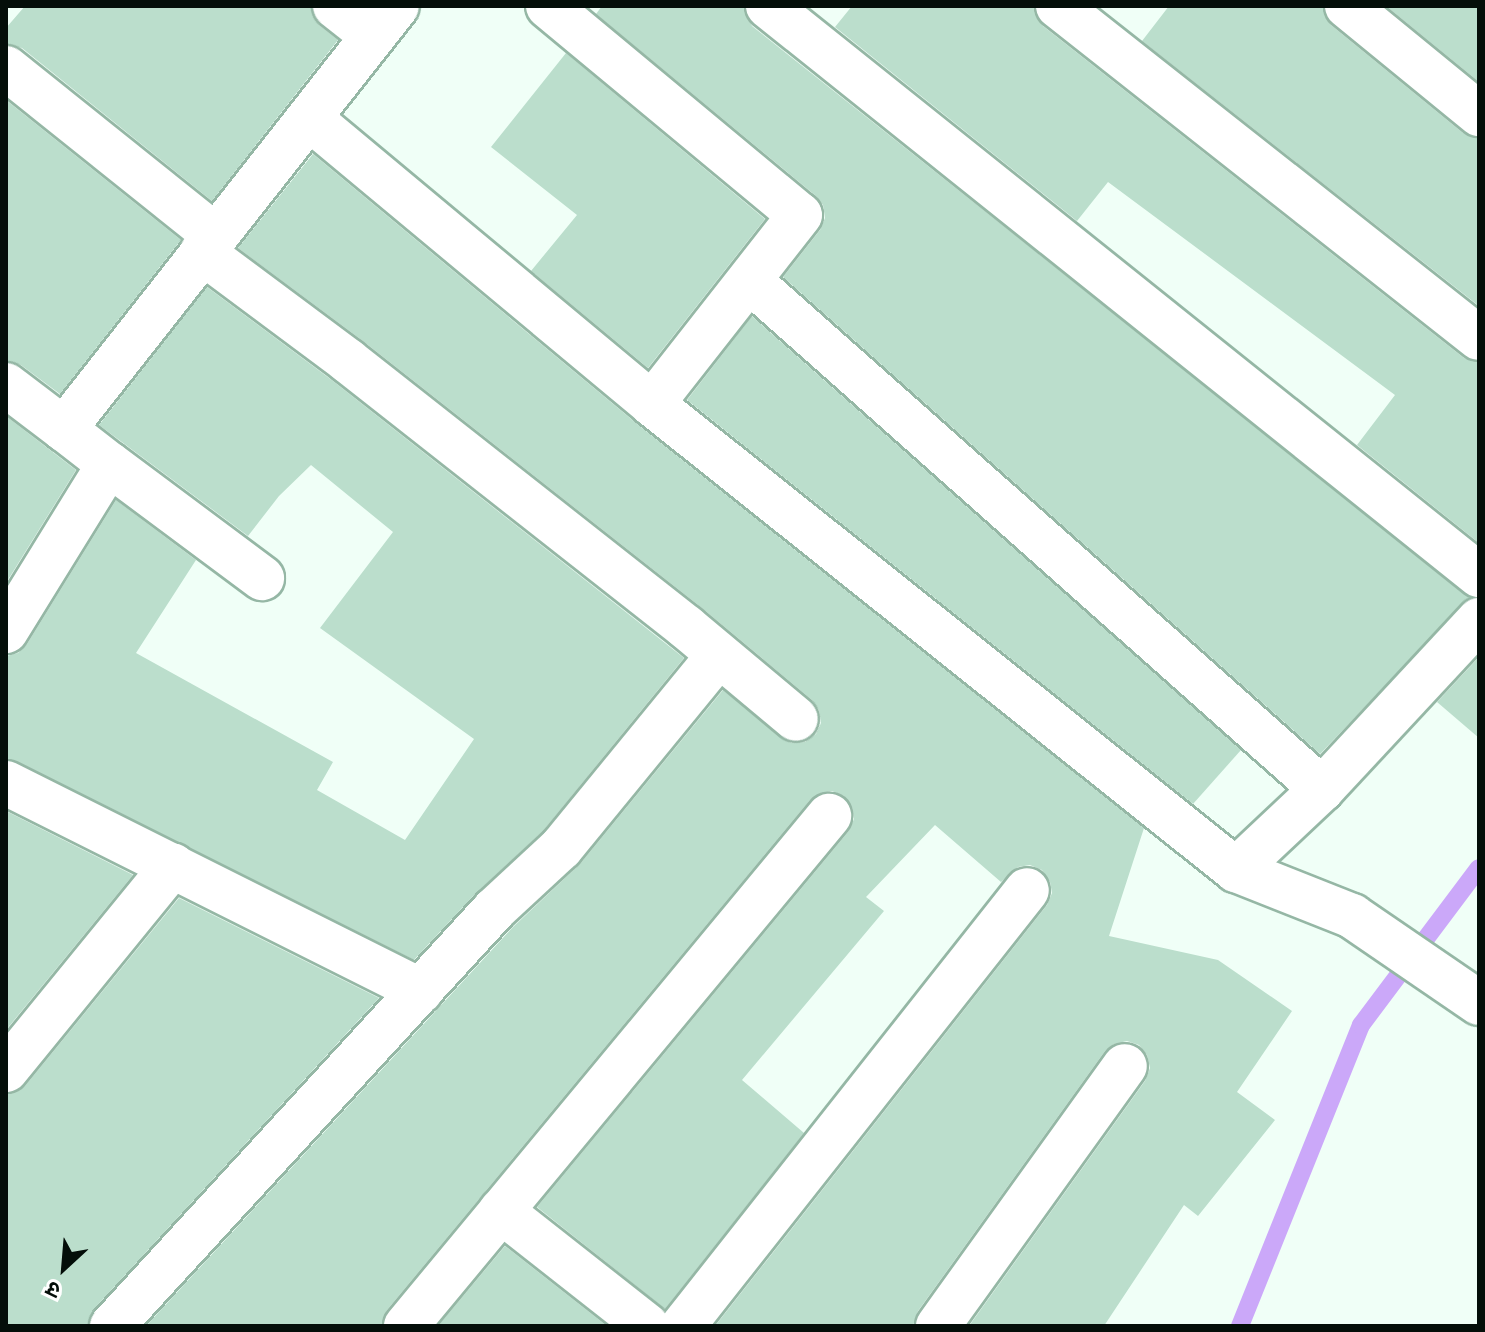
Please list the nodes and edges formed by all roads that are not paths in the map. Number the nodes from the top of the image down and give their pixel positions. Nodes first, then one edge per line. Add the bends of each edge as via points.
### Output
1 (335, 6) edge
2 (548, 6) edge
3 (768, 6) edge
4 (1058, 6) edge
5 (1347, 6) edge
6 (385, 21) edge
7 (6, 68) edge
8 (1479, 114) edge
9 (309, 118) junction
10 (209, 244) junction
11 (750, 281) junction
12 (1475, 330) edge
13 (6, 385) edge
14 (652, 404) junction
15 (64, 429) junction
16 (109, 464) junction
17 (1479, 575) edge
18 (262, 578) dead end
19 (1479, 620) edge
20 (6, 631) edge
21 (719, 655) junction
22 (796, 719) dead end
23 (6, 783) edge
24 (1322, 789) junction
25 (829, 816) dead end
26 (173, 865) junction
27 (1236, 870) junction
28 (1027, 890) dead end
29 (421, 991) junction
30 (1479, 1003) edge
31 (1125, 1066) dead end
32 (6, 1070) edge
33 (501, 1211) junction
34 (112, 1326) edge
35 (406, 1326) edge
36 (647, 1326) edge
37 (683, 1326) edge
38 (938, 1326) edge

1 - 6 street
2 - 11 street via 800,215
3 - 17 street
4 - 12 street
5 - 8 street
6 - 9 street
7 - 10 street
9 - 10 street
9 - 14 street
10 - 15 street
10 - 21 street
11 - 14 street
11 - 24 street
13 - 15 street
14 - 27 street
15 - 16 street
16 - 18 street
16 - 20 street
19 - 24 street
21 - 22 street
21 - 29 street via 561,848 494,910
23 - 26 street
24 - 27 street
25 - 33 street
26 - 29 street
26 - 32 street
27 - 30 street via 1352,916
28 - 37 street
29 - 34 street
31 - 38 street
33 - 35 street
33 - 36 street

